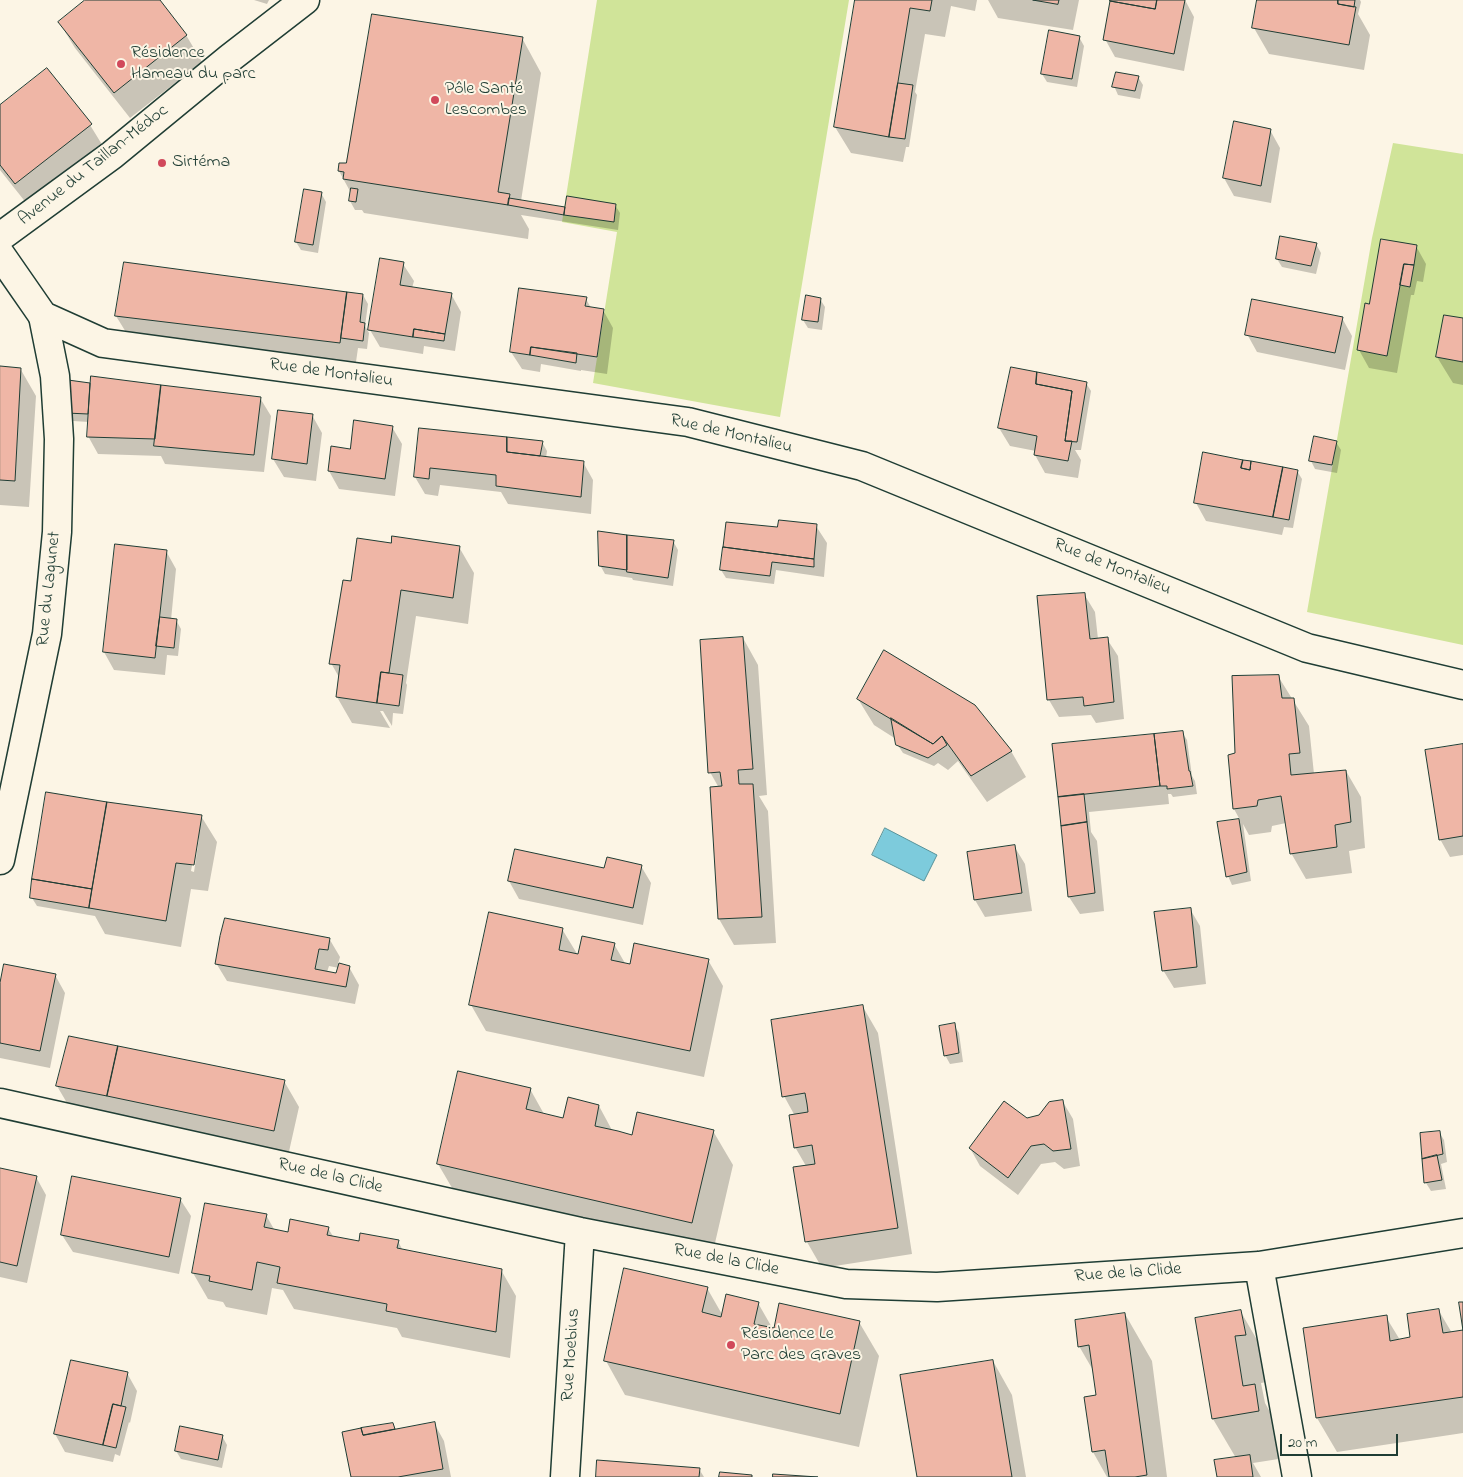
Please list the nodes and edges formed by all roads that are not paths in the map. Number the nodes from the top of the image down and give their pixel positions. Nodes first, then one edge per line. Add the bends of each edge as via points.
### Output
1 (305, 0) edge
2 (0, 238) edge
3 (0, 254) edge
4 (43, 316) junction
5 (1463, 685) edge
6 (0, 860) edge
7 (0, 1103) edge
8 (580, 1232) junction
9 (1463, 1233) edge
10 (1258, 1266) junction
11 (565, 1477) edge
12 (1297, 1477) edge

1 - 2 street, Avenue du Taillan-Médoc via 112,154
3 - 4 street
4 - 5 street, Rue de Montalieu via 103,343 688,422 862,466 1307,648
4 - 6 street, Rue du Lagunet via 55,376 59,439 57,532 47,634
7 - 8 street, Rue de la Clide
8 - 10 street, Rue de la Clide via 846,1284 937,1287
8 - 11 street, Rue Moebius
9 - 10 street, Rue de la Clide
10 - 12 street

